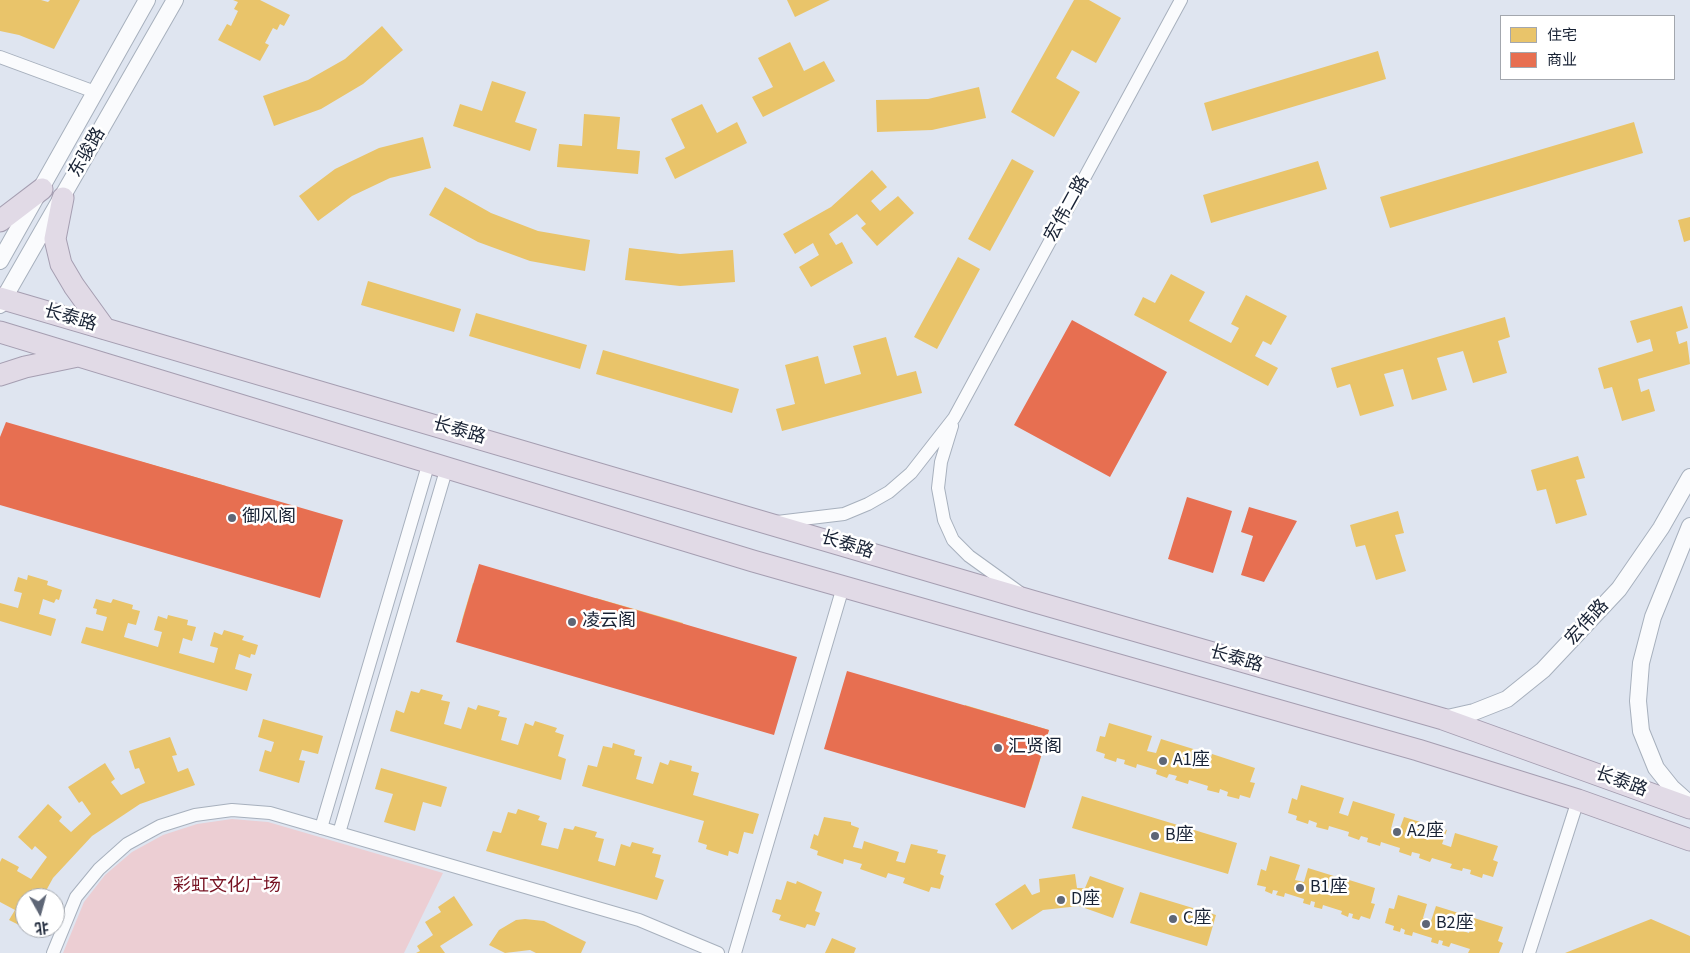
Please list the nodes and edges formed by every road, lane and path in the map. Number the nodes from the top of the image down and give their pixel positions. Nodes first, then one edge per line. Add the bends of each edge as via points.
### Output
1 (147, 0) edge
2 (175, 0) edge
3 (1182, 0) edge
4 (0, 57) edge
5 (95, 92) junction
6 (42, 189) junction
7 (63, 198) junction
8 (0, 221) edge
9 (0, 261) edge
10 (1, 301) edge
11 (105, 329) junction
12 (0, 332) edge
13 (83, 356) junction
14 (0, 376) edge
15 (954, 418) junction
16 (438, 464) junction
17 (1690, 477) edge
18 (768, 523) junction
19 (1690, 526) edge
20 (843, 586) junction
21 (1032, 601) junction
22 (1443, 719) junction
23 (1578, 800) junction
24 (1690, 804) edge
25 (1690, 808) edge
26 (321, 828) junction
27 (338, 833) junction
28 (1690, 840) edge
29 (53, 953) edge
30 (718, 953) edge
31 (735, 953) edge
32 (1529, 953) edge

1 - 5 street, 东骏路
2 - 7 street, 东骏路
3 - 15 street, 宏伟二路
4 - 5 street
5 - 6 street, 东骏路
6 - 8 highway
6 - 9 street, 东骏路
7 - 10 street, 东骏路
7 - 11 highway via 55,239 62,264
10 - 11 highway, 长泰路
11 - 18 highway, 长泰路
12 - 13 highway, 长泰路
13 - 14 highway via 25,367
13 - 16 highway, 长泰路
15 - 18 street via 911,473 889,492 868,504 844,514
15 - 21 street via 941,462 938,488 944,520 953,540 969,556
16 - 20 highway, 长泰路
16 - 26 street
16 - 27 street
17 - 22 street, 宏伟路 via 1661,528 1618,589 1543,670 1508,699
18 - 21 highway, 长泰路
19 - 24 street via 1653,617 1641,663 1638,701 1641,731 1656,768
20 - 23 highway, 长泰路 via 1418,750
20 - 31 street
21 - 22 highway, 长泰路
22 - 25 highway, 长泰路
23 - 28 highway, 长泰路
23 - 32 street
26 - 27 street
26 - 29 street via 270,813 232,810 195,815 160,826 127,844 99,869 76,897
27 - 30 street via 639,920

